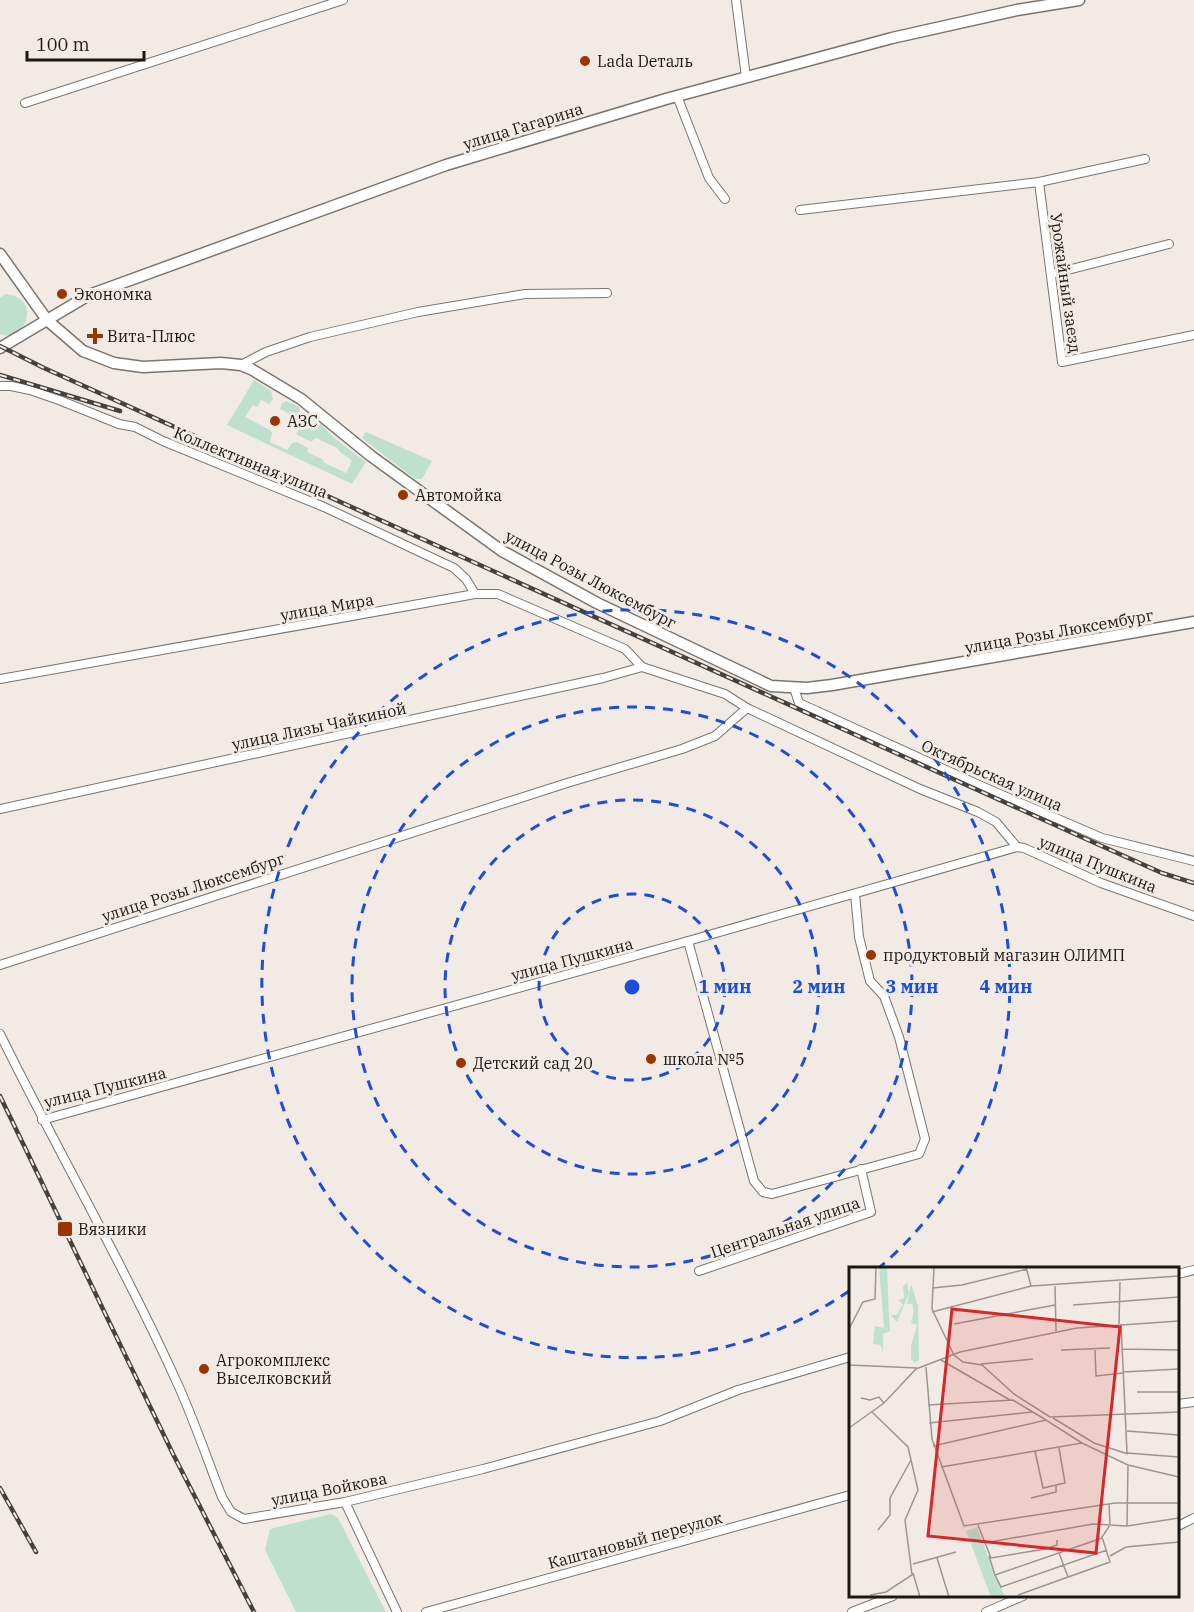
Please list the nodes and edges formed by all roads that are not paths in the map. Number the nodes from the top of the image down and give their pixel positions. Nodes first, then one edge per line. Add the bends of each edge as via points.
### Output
1 (343, 0) edge
2 (736, 0) edge
3 (1079, 0) edge
4 (746, 77) junction
5 (677, 96) junction
6 (25, 103) dead end
7 (1145, 159) dead end
8 (1039, 182) junction
9 (725, 199) dead end
10 (800, 210) dead end
11 (1169, 244) dead end
12 (0, 254) edge
13 (1052, 274) junction
14 (607, 293) dead end
15 (47, 320) junction
16 (1194, 335) edge
17 (0, 348) edge
18 (241, 365) junction
19 (0, 386) edge
20 (476, 594) junction
21 (1194, 622) edge
22 (642, 667) junction
23 (0, 679) edge
24 (794, 688) junction
25 (747, 708) junction
26 (0, 809) edge
27 (1017, 847) junction
28 (1194, 861) edge
29 (855, 894) junction
30 (1194, 916) edge
31 (688, 941) junction
32 (0, 965) edge
33 (0, 1034) edge
34 (42, 1120) junction
35 (861, 1169) junction
36 (1194, 1270) edge
37 (699, 1271) dead end
38 (1179, 1274) edge
39 (849, 1356) edge
40 (1194, 1402) edge
41 (1179, 1404) edge
42 (849, 1495) edge
43 (345, 1502) junction
44 (1194, 1518) edge
45 (1179, 1526) edge
46 (890, 1597) edge
47 (1021, 1597) edge
48 (397, 1612) edge
49 (426, 1612) edge
50 (852, 1612) edge
51 (986, 1612) edge

1 - 6 street
2 - 4 street
3 - 4 main road, улица Гагарина via 892,38
4 - 5 main road, улица Гагарина
5 - 9 street via 709,178
5 - 15 main road, улица Гагарина via 387,186 89,295
7 - 8 street
8 - 10 street
8 - 13 street, Урожайный заезд
11 - 13 street
12 - 15 main road, улица Розы Люксембург
13 - 16 street, Урожайный заезд via 1062,362
14 - 18 street via 525,294 429,310 309,337
15 - 17 main road, улица Гагарина
15 - 18 main road, улица Розы Люксембург via 83,351 114,363 143,367
18 - 24 main road, улица Розы Люксембург via 301,399 371,456 502,550 597,603 771,686
19 - 20 street, Коллективная улица via 30,390 135,427 324,507 454,568
20 - 22 street, улица Мира via 498,594 625,649
20 - 23 street, улица Мира
21 - 24 main road, улица Розы Люксембург via 832,686
22 - 25 street via 725,694
22 - 26 street, улица Лизы Чайкиной
24 - 28 street, Октябрьская улица via 799,703 810,709 979,785 1102,838
25 - 27 street via 987,817
25 - 32 street, улица Розы Люксембург via 715,736 682,749
27 - 29 street, улица Пушкина
27 - 30 street, улица Пушкина via 1101,883
29 - 31 street, улица Пушкина
29 - 35 street via 859,937 870,981 884,996 899,1037 925,1139 918,1154
31 - 34 street, улица Пушкина
31 - 35 street via 758,1187 772,1194
33 - 34 street, улица Пушкина
34 - 43 street, улица Войкова via 179,1387 231,1512 244,1519
35 - 37 street, Центральная улица via 871,1212
36 - 38 street
39 - 43 street, улица Войкова via 738,1390 660,1421
40 - 41 street
42 - 49 street, Каштановый переулок
43 - 48 street
44 - 45 street
46 - 50 street
47 - 51 street

